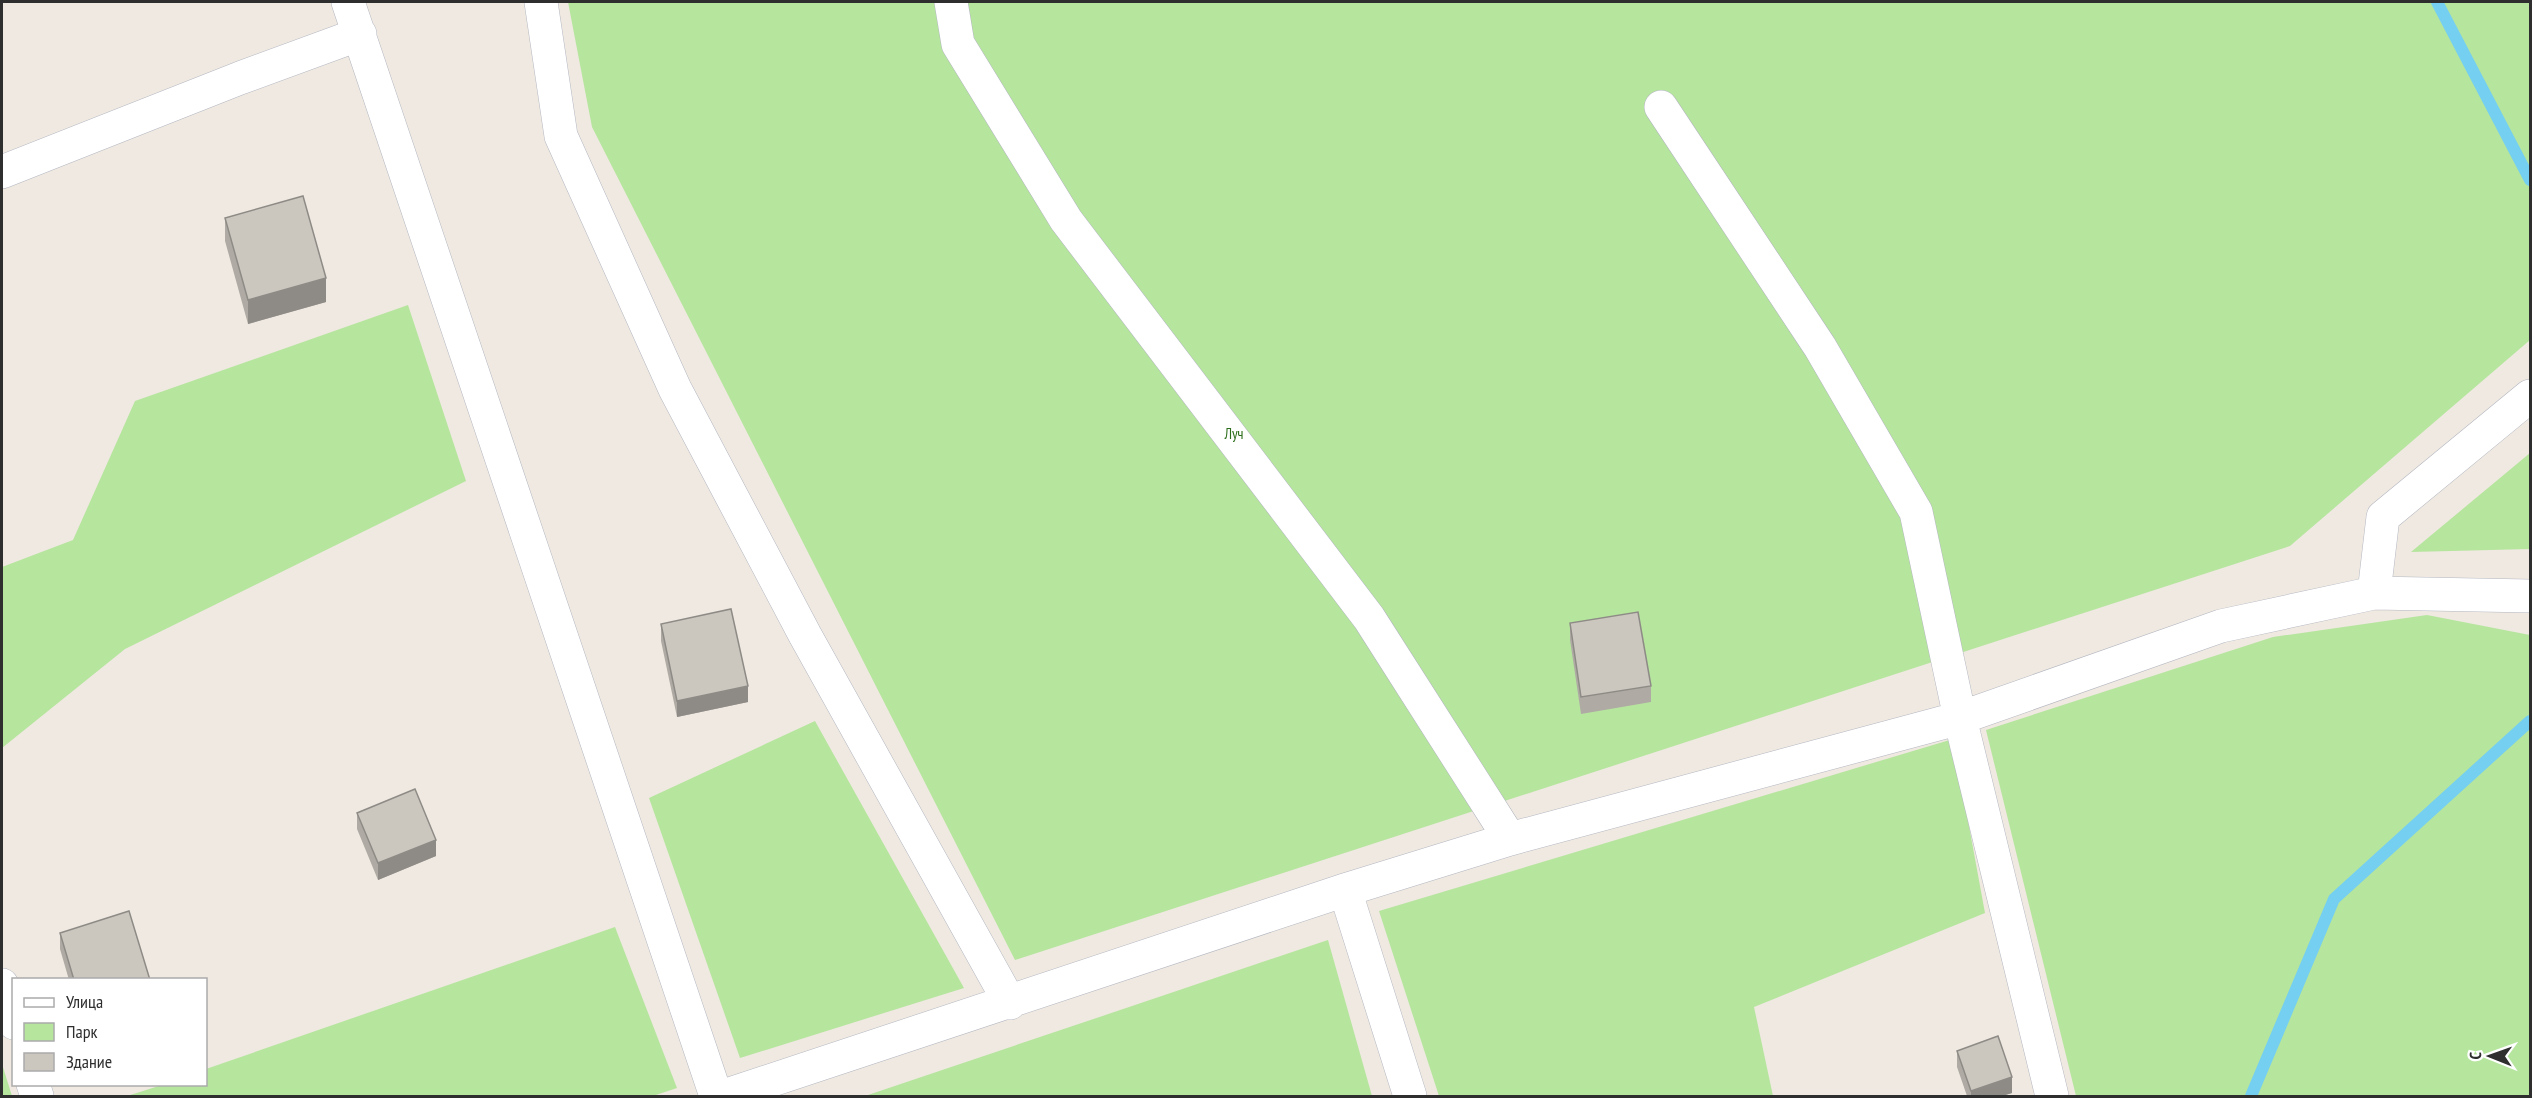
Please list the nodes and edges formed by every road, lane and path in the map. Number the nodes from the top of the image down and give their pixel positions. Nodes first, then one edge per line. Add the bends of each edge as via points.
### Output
1 (348, 2) edge
2 (541, 2) edge
3 (951, 2) edge
4 (360, 34) junction
5 (1661, 107) dead end
6 (2, 172) edge
7 (2530, 396) edge
8 (2374, 594) junction
9 (2530, 596) edge
10 (1960, 718) junction
11 (1510, 839) junction
12 (1345, 891) junction
13 (2, 985) edge
14 (1010, 1003) junction
15 (12, 1017) edge
16 (716, 1096) edge
17 (724, 1096) edge
18 (1410, 1096) edge
19 (2052, 1096) edge

1 - 4 street
2 - 14 street via 561,136 675,389 805,635
3 - 11 street via 958,44 1066,220 1369,618
4 - 6 street
4 - 16 street
5 - 10 street via 1820,347 1916,512
7 - 8 street via 2383,517
8 - 9 street
8 - 10 street via 2221,626
10 - 11 street
10 - 19 street
11 - 12 street
12 - 14 street
12 - 18 street
13 - 15 street
14 - 17 street

